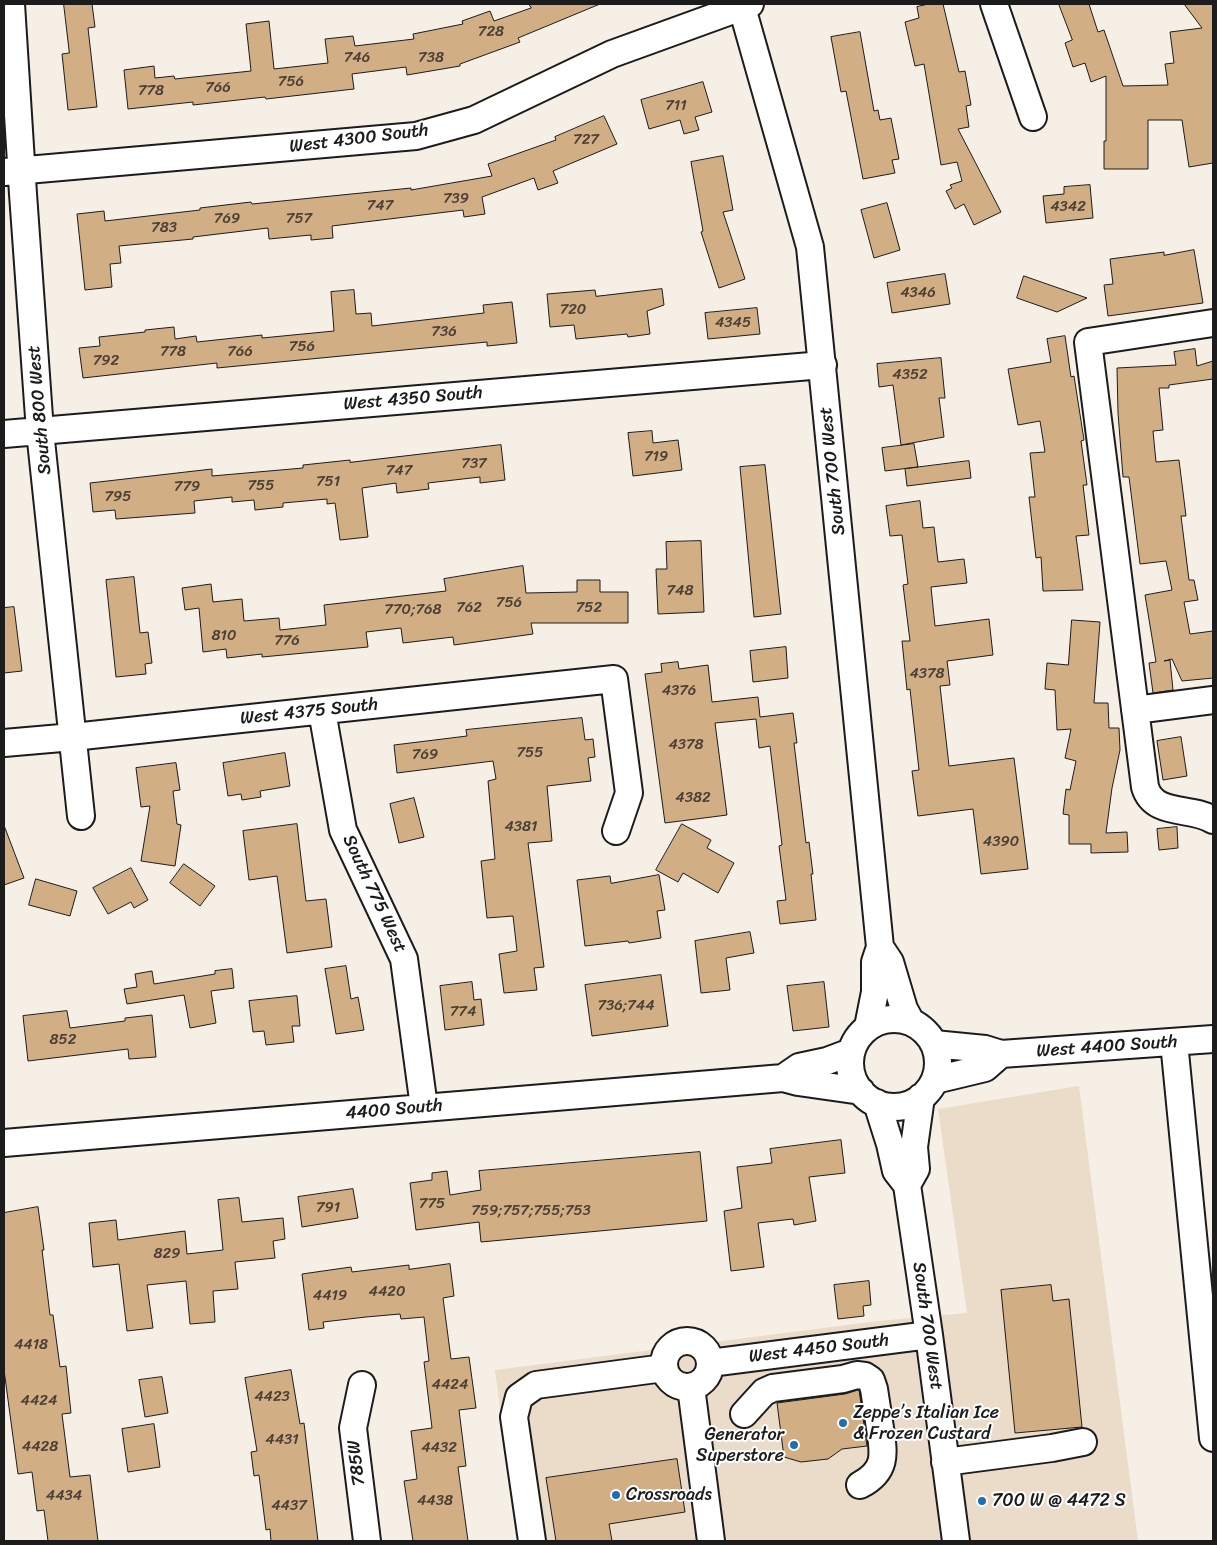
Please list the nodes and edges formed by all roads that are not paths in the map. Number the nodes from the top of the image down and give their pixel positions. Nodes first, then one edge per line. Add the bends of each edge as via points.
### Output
1 (11, 4) edge
2 (994, 4) edge
3 (744, 5) edge
4 (1033, 117) dead end
5 (13, 171) edge
6 (1213, 324) edge
7 (823, 365) junction
8 (40, 431) junction
9 (4, 434) edge
10 (1213, 700) edge
11 (322, 710) junction
12 (1135, 710) junction
13 (73, 737) junction
14 (4, 743) edge
15 (81, 816) dead end
16 (1213, 820) edge
17 (616, 831) dead end
18 (880, 947) junction
19 (911, 1022) junction
20 (868, 1027) junction
21 (1213, 1039) edge
22 (1174, 1042) junction
23 (934, 1044) junction
24 (851, 1052) junction
25 (1001, 1054) junction
26 (783, 1078) junction
27 (928, 1089) junction
28 (868, 1097) junction
29 (424, 1107) junction
30 (4, 1143) edge
31 (907, 1185) junction
32 (929, 1335) junction
33 (710, 1363) junction
34 (664, 1368) junction
35 (362, 1385) dead end
36 (691, 1387) junction
37 (744, 1414) dead end
38 (1213, 1438) edge
39 (1084, 1442) dead end
40 (945, 1462) junction
41 (860, 1485) dead end
42 (367, 1541) edge
43 (532, 1541) edge
44 (711, 1541) edge
45 (956, 1541) edge

1 - 5 street, South 800 West
2 - 4 street
3 - 5 street, West 4300 South via 612,54 474,120 416,136
3 - 7 street, South 700 West via 810,248
5 - 8 street, South 800 West
6 - 12 street via 1088,342
7 - 8 street, West 4350 South
7 - 18 street, South 700 West
8 - 9 street, West 4350 South
8 - 13 street, South 800 West
10 - 12 street
11 - 13 street, West 4375 South
11 - 17 street, West 4375 South via 614,679 629,793
11 - 29 street, South 775 West via 343,830 404,959
12 - 16 street via 1148,796 1164,807 1198,813
13 - 14 street, West 4375 South
13 - 15 street, South 800 West
18 - 19 street, South 700 West via 890,962
18 - 20 street, South 700 West via 875,962 875,992
19 - 20 street via 888,1018
19 - 23 street via 929,1035
20 - 24 street via 861,1032
21 - 22 street, West 4400 South
22 - 25 street, West 4400 South
22 - 38 street
23 - 25 street, West 4400 South via 985,1049
23 - 27 street via 939,1064
24 - 26 street via 799,1067
24 - 28 street via 850,1077
25 - 27 street via 985,1068
26 - 28 street
26 - 29 street, 4400 South
27 - 28 street via 907,1106 893,1108
27 - 31 street, South 700 West via 914,1146 916,1169
28 - 31 street, South 700 West via 890,1144 896,1171
29 - 30 street, 4400 South
31 - 32 street, South 700 West
32 - 33 street, West 4450 South
32 - 40 street, South 700 West
33 - 34 street via 702,1347 688,1341 680,1342 667,1351
33 - 36 street via 704,1380
34 - 36 street via 676,1385
34 - 43 street via 536,1385 519,1397 514,1417
35 - 42 street, 785W via 353,1428
36 - 44 street
37 - 41 street via 764,1392 773,1388 865,1376 871,1380 874,1389 883,1458 871,1480
39 - 40 street
40 - 45 street, South 700 West

